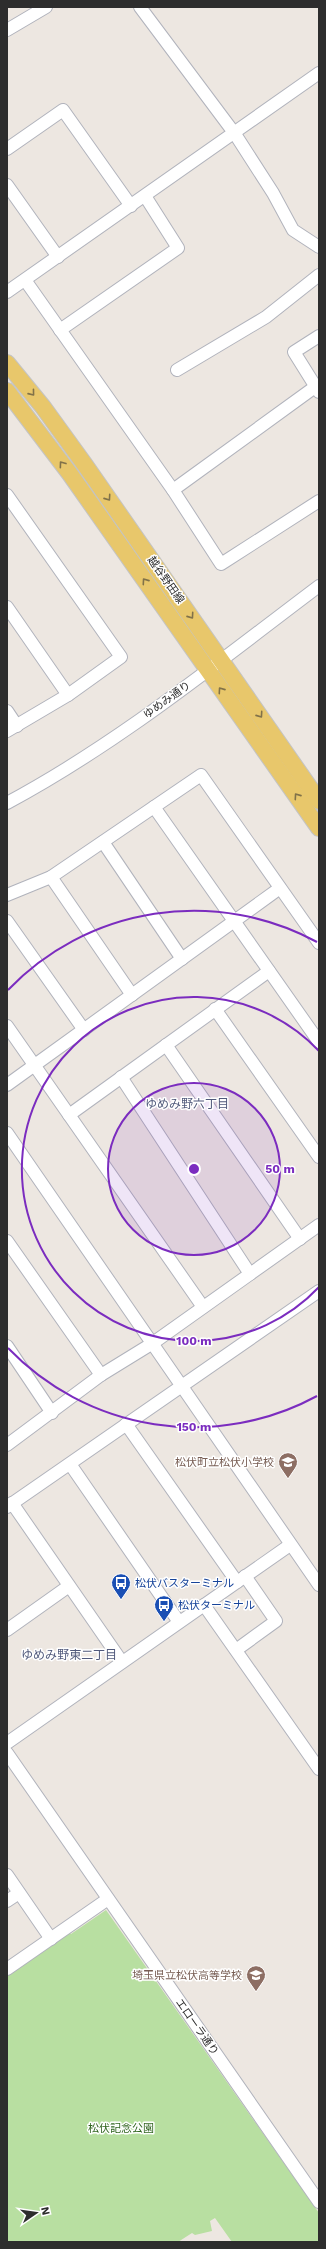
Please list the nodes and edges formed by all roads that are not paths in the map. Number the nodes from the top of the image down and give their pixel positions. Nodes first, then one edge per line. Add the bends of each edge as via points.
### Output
1 (46, 7) edge
2 (140, 7) edge
3 (7, 30) edge
4 (319, 73) edge
5 (235, 134) junction
6 (7, 149) edge
7 (7, 185) edge
8 (145, 196) junction
9 (131, 206) junction
10 (319, 247) edge
11 (58, 257) junction
12 (319, 275) edge
13 (25, 280) junction
14 (7, 292) edge
15 (60, 330) junction
16 (319, 336) edge
17 (7, 363) edge
18 (177, 370) dead end
19 (317, 390) edge
20 (7, 391) edge
21 (173, 490) junction
22 (7, 495) edge
23 (319, 501) edge
24 (319, 586) edge
25 (7, 607) edge
26 (222, 659) junction
27 (207, 671) junction
28 (68, 695) junction
29 (7, 711) edge
30 (12, 728) edge
31 (319, 801) edge
32 (7, 803) edge
33 (154, 807) junction
34 (319, 828) edge
35 (103, 842) junction
36 (51, 877) junction
37 (280, 888) junction
38 (7, 895) edge
39 (7, 921) edge
40 (234, 921) junction
41 (319, 944) edge
42 (182, 959) junction
43 (269, 971) junction
44 (132, 995) junction
45 (215, 1009) junction
46 (7, 1026) edge
47 (84, 1030) junction
48 (319, 1042) edge
49 (166, 1045) junction
50 (34, 1066) junction
51 (121, 1077) junction
52 (7, 1085) edge
53 (69, 1115) junction
54 (7, 1133) edge
55 (319, 1157) edge
56 (319, 1225) edge
57 (300, 1238) junction
58 (7, 1241) edge
59 (250, 1274) junction
60 (319, 1291) edge
61 (203, 1307) junction
62 (153, 1342) junction
63 (7, 1346) edge
64 (101, 1375) junction
65 (182, 1385) junction
66 (52, 1413) junction
67 (126, 1424) junction
68 (7, 1445) edge
69 (70, 1464) junction
70 (10, 1505) edge
71 (290, 1545) junction
72 (241, 1579) junction
73 (319, 1585) edge
74 (69, 1586) junction
75 (204, 1605) junction
76 (179, 1622) junction
77 (7, 1630) edge
78 (236, 1650) junction
79 (122, 1662) junction
80 (7, 1742) edge
81 (7, 1752) edge
82 (315, 1754) edge
83 (319, 1769) edge
84 (7, 1875) edge
85 (19, 1893) junction
86 (108, 1899) junction
87 (7, 1901) edge
88 (51, 1939) junction
89 (7, 1969) edge
90 (319, 2202) edge

1 - 3 street
2 - 5 street
4 - 5 street
5 - 8 street
5 - 10 street via 273,193 293,230
6 - 9 street via 63,110
7 - 11 street
8 - 9 street
8 - 15 street via 178,248
9 - 11 street
11 - 13 street
12 - 18 street via 266,317
13 - 14 street
13 - 15 street
15 - 21 street
16 - 19 street via 294,352
17 -> 26 main road, 越谷野田線 via 43,407
19 - 21 street
27 -> 20 main road, 越谷野田線 via 70,474
21 - 23 street via 222,564
22 - 28 street via 121,657
24 - 26 street, ゆめみ通り
25 - 28 street
26 - 27 street, ゆめみ通り
26 -> 31 main road, 越谷野田線
27 - 32 street, ゆめみ通り via 72,766
34 -> 27 main road, 越谷野田線
28 - 30 street
29 - 30 street
33 - 35 street
33 - 37 street via 201,775
33 - 40 street
35 - 36 street
35 - 42 street
36 - 38 street
36 - 44 street
37 - 40 street
37 - 41 street
39 - 47 street
40 - 42 street
40 - 43 street
42 - 44 street
43 - 45 street
43 - 48 street
44 - 47 street
45 - 49 street
45 - 55 street
46 - 50 street
47 - 50 street
49 - 51 street
49 - 57 street
50 - 52 street
50 - 53 street
51 - 53 street
51 - 59 street
53 - 61 street
54 - 62 street
56 - 57 street
57 - 59 street
58 - 64 street
59 - 61 street
60 - 65 street
61 - 62 street
62 - 64 street
62 - 65 street
63 - 66 street
64 - 66 street
65 - 67 street
65 - 71 street
66 - 68 street
67 - 69 street
67 - 72 street
69 - 70 street
69 - 76 street
70 - 74 street
71 - 72 street
71 - 73 street
72 - 75 street
72 - 78 street via 276,1621
74 - 77 street
74 - 79 street
75 - 76 street
75 - 78 street
76 - 79 street
78 - 82 street
79 - 80 street
81 - 86 street, エローラ通り
82 - 83 street
84 - 85 street
85 - 87 street
85 - 88 street
86 - 88 street
86 - 90 street, エローラ通り
88 - 89 street

